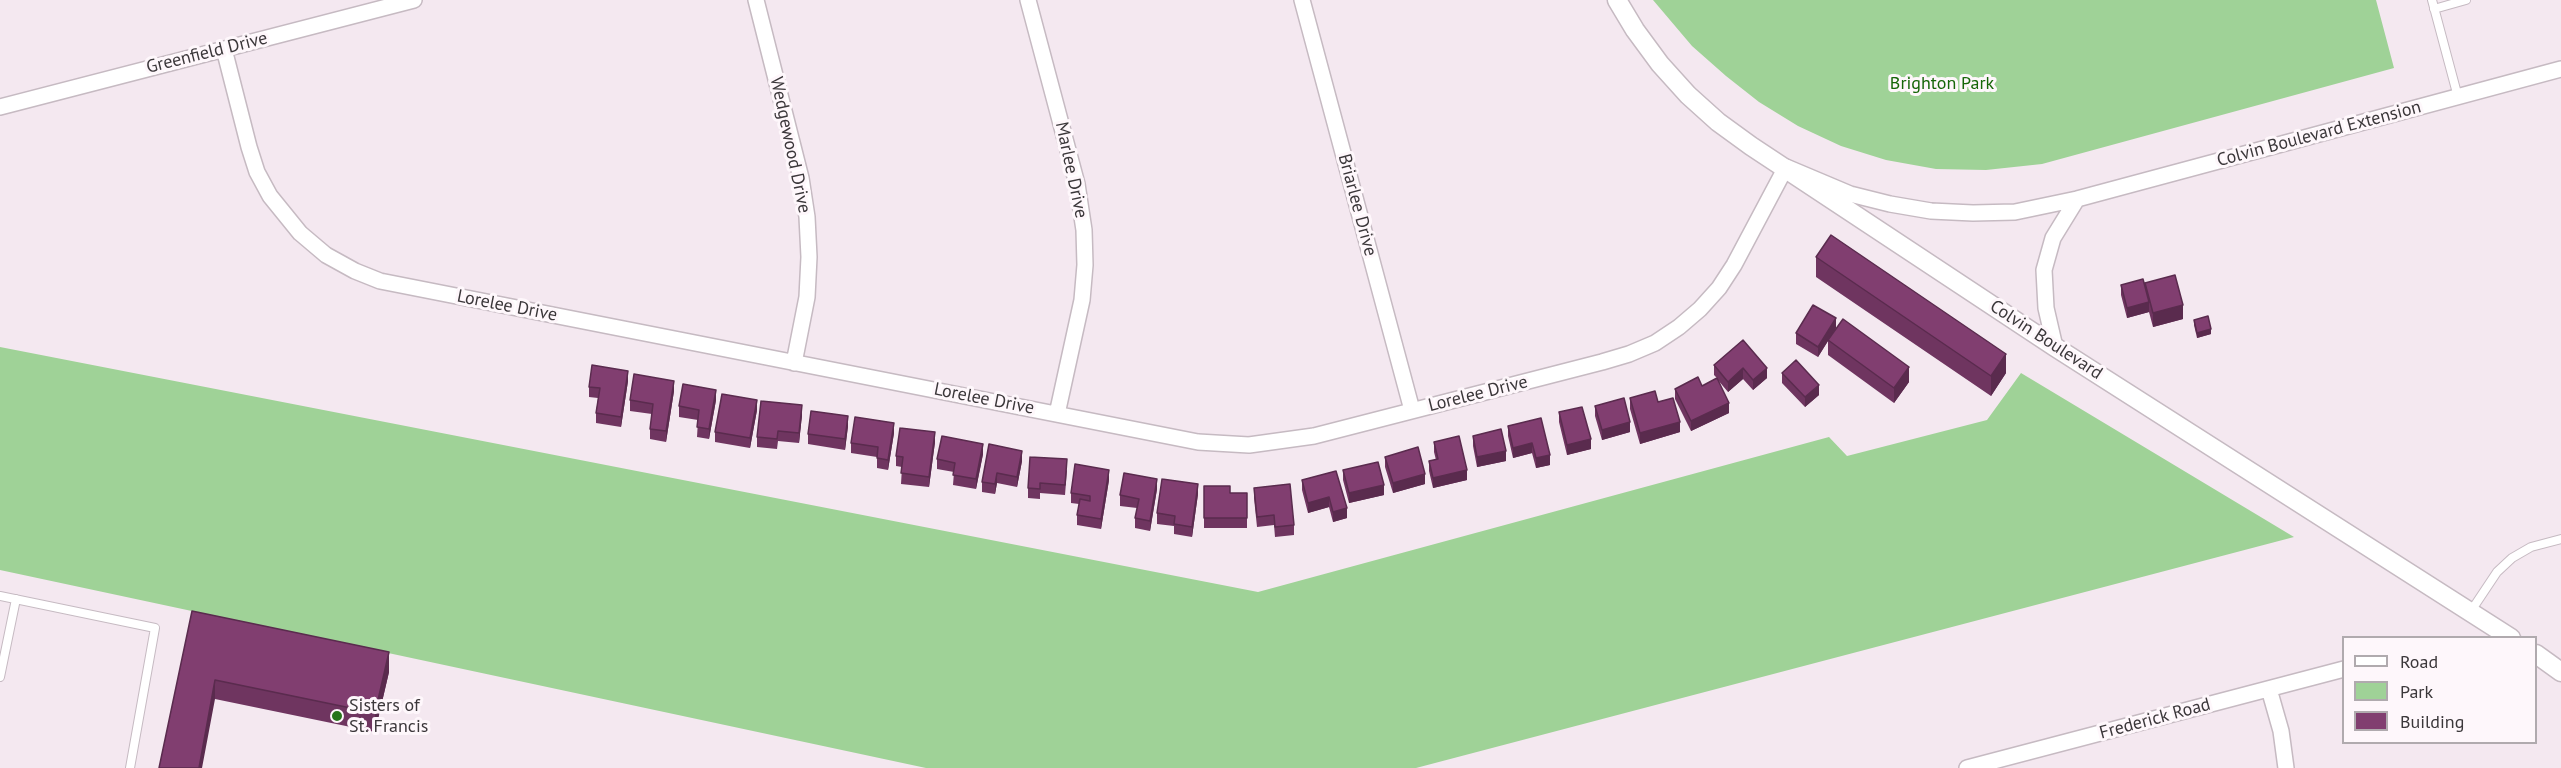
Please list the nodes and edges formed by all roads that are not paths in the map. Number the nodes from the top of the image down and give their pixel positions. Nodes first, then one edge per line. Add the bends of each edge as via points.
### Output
1 (414, 0) edge
2 (756, 0) edge
3 (1028, 0) edge
4 (1302, 0) edge
5 (1617, 0) edge
6 (2466, 0) edge
7 (2433, 4) edge
8 (224, 49) junction
9 (2561, 69) edge
10 (2458, 98) junction
11 (0, 106) edge
12 (1785, 167) junction
13 (2078, 199) junction
14 (2055, 347) junction
15 (794, 363) junction
16 (1412, 410) junction
17 (1058, 414) junction
18 (2561, 538) edge
19 (0, 596) edge
20 (16, 599) junction
21 (2471, 611) junction
22 (2508, 636) edge
23 (2537, 655) edge
24 (2342, 669) edge
25 (2561, 672) edge
26 (0, 677) edge
27 (2269, 689) junction
28 (130, 768) edge
29 (1967, 768) edge
30 (2286, 768) edge

1 - 8 street, Greenfield Drive
2 - 15 street, Wedgewood Drive via 801,178 807,217 807,297
3 - 17 street, Marlee Drive via 1077,184 1084,230 1082,300
4 - 16 street, Briarlee Drive
5 - 12 street, Colvin Boulevard via 1660,64 1688,95 1726,128
6 - 7 lane
7 - 10 lane
8 - 11 street, Greenfield Drive
8 - 15 street, Lorelee Drive via 249,147 270,196 300,233 345,266 380,281
9 - 10 street, Colvin Boulevard Extension
10 - 13 street, Colvin Boulevard Extension
12 - 13 street, Colvin Boulevard Extension via 1850,194 1931,211 2015,212
12 - 14 street, Colvin Boulevard
12 - 16 street, Lorelee Drive via 1724,280 1700,309 1655,343 1629,354
13 - 14 street via 2053,238 2044,270 2046,308
14 - 21 street, Colvin Boulevard
15 - 17 street, Lorelee Drive
16 - 17 street, Lorelee Drive via 1314,436 1249,445 1198,442
18 - 21 lane via 2531,547 2512,558 2497,572
19 - 20 lane
20 - 26 lane
20 - 28 lane via 155,628
21 - 22 street, Colvin Boulevard
23 - 25 street
24 - 27 street, Frederick Road
27 - 29 street, Frederick Road
27 - 30 street

